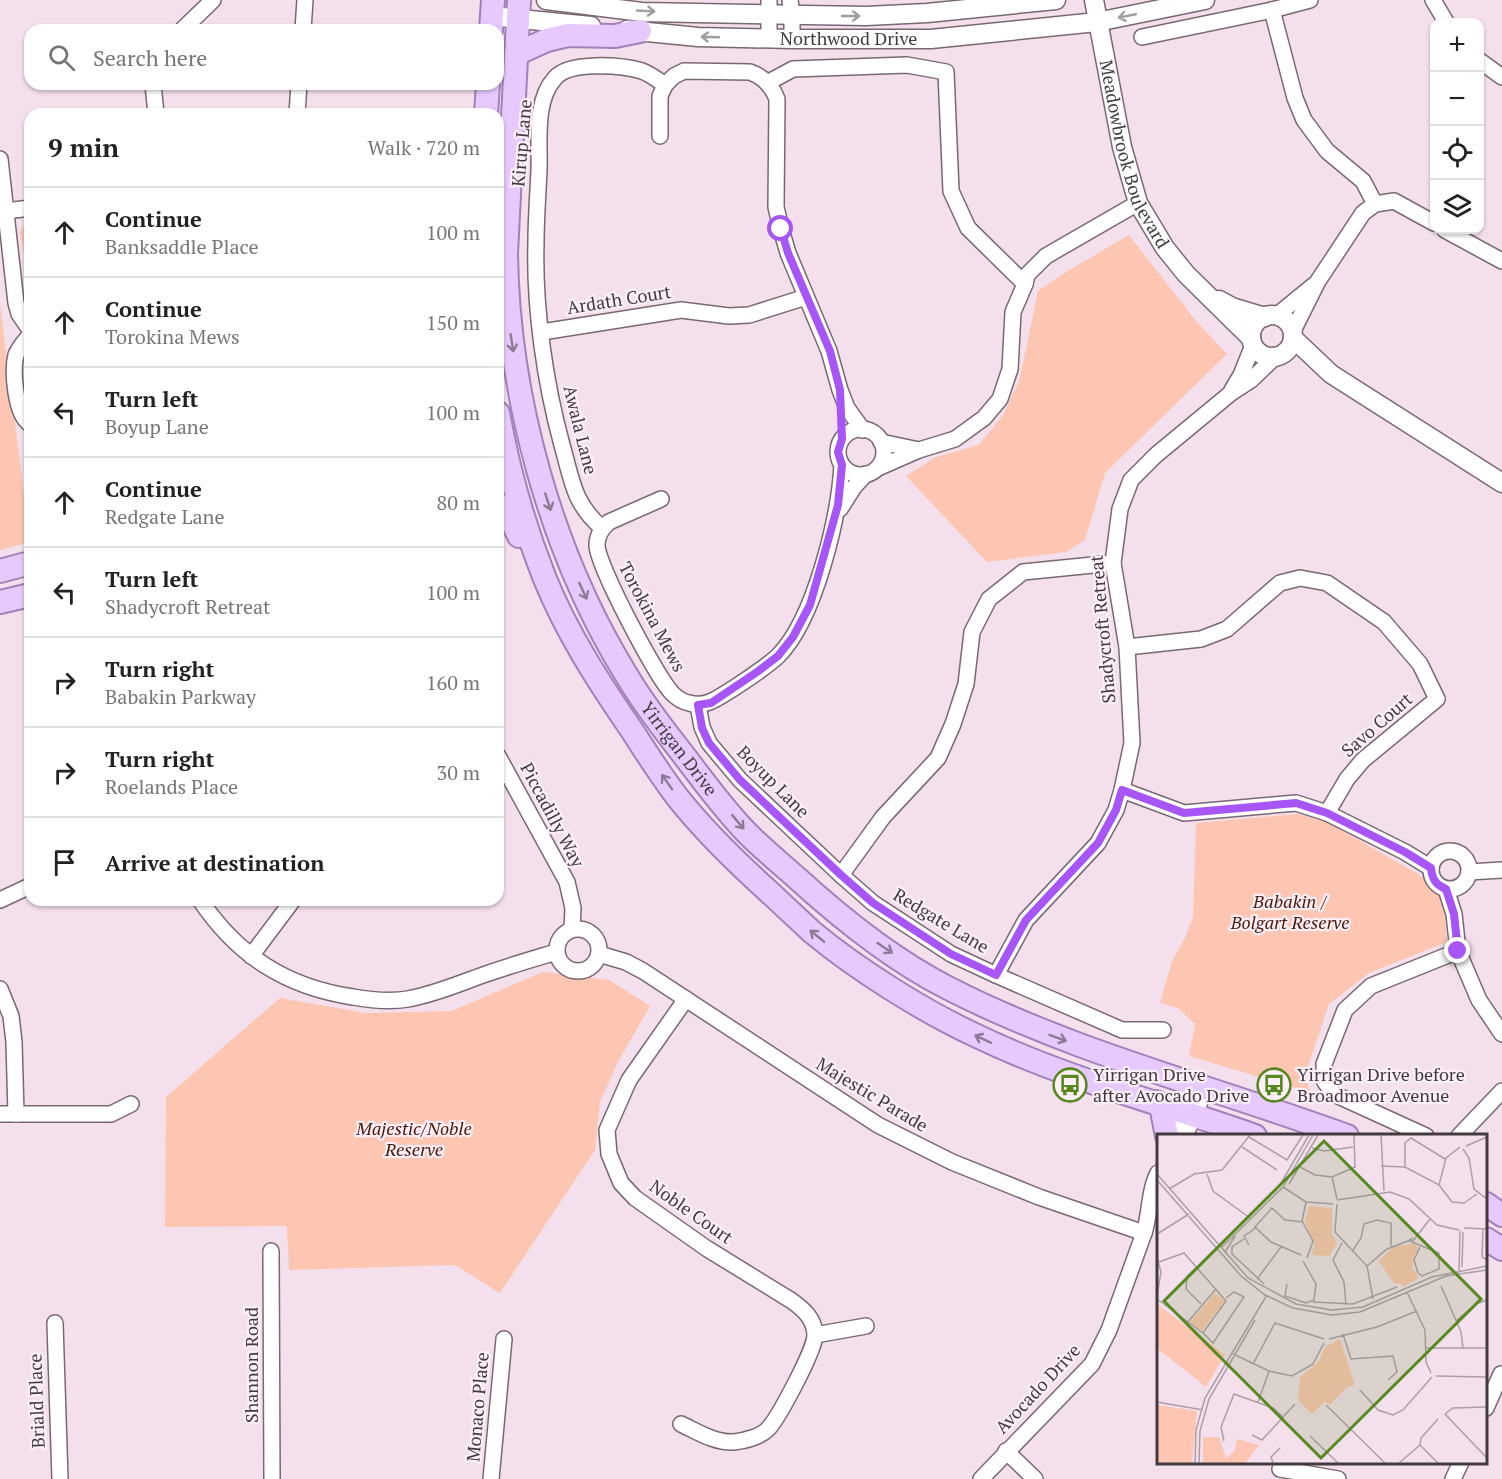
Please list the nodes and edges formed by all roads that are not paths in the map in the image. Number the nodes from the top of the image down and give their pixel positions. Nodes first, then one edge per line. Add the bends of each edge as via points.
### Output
1 (213, 0) edge
2 (304, 0) edge
3 (546, 0) edge
4 (1056, 0) edge
5 (1094, 0) edge
6 (1205, 0) edge
7 (1310, 0) edge
8 (1433, 0) edge
9 (769, 7) edge
10 (791, 8) edge
11 (518, 9) edge
12 (1272, 10) junction
13 (492, 15) edge
14 (1444, 18) edge
15 (1097, 22) junction
16 (188, 24) edge
17 (303, 24) edge
18 (640, 31) junction
19 (1142, 37) dead end
20 (769, 39) junction
21 (792, 39) junction
22 (516, 54) junction
23 (1484, 64) edge
24 (1502, 77) edge
25 (768, 83) junction
26 (665, 85) junction
27 (154, 90) edge
28 (299, 90) edge
29 (488, 90) edge
30 (155, 108) edge
31 (297, 108) edge
32 (486, 108) edge
33 (660, 136) dead end
34 (0, 159) edge
35 (1137, 203) junction
36 (1375, 204) junction
37 (24, 209) edge
38 (6, 211) junction
39 (1430, 222) edge
40 (1452, 234) edge
41 (1502, 261) edge
42 (1318, 282) junction
43 (1025, 284) junction
44 (1207, 294) junction
45 (806, 297) junction
46 (1271, 316) junction
47 (24, 322) edge
48 (542, 332) junction
49 (1293, 335) junction
50 (24, 341) edge
51 (1252, 342) junction
52 (1278, 356) junction
53 (1331, 374) junction
54 (840, 390) junction
55 (1231, 393) junction
56 (24, 417) edge
57 (863, 430) junction
58 (842, 439) junction
59 (881, 442) junction
60 (919, 450) junction
61 (536, 459) junction
62 (842, 465) junction
63 (504, 468) edge
64 (872, 471) junction
65 (1502, 483) edge
66 (661, 499) dead end
67 (504, 509) edge
68 (836, 516) junction
69 (602, 528) junction
70 (1113, 562) junction
71 (24, 565) edge
72 (0, 571) edge
73 (24, 596) edge
74 (0, 602) edge
75 (575, 642) junction
76 (1127, 647) junction
77 (698, 705) junction
78 (504, 767) edge
79 (1122, 790) junction
80 (1327, 813) junction
81 (1431, 868) junction
82 (1502, 870) edge
83 (1469, 872) junction
84 (841, 875) junction
85 (24, 889) edge
86 (1446, 889) junction
87 (0, 900) edge
88 (204, 906) edge
89 (288, 906) edge
90 (572, 929) junction
91 (1458, 951) junction
92 (556, 952) junction
93 (599, 954) junction
94 (251, 956) junction
95 (996, 975) junction
96 (0, 989) edge
97 (686, 999) junction
98 (1163, 1030) dead end
99 (1502, 1034) edge
100 (1199, 1086) junction
101 (1502, 1091) edge
102 (1156, 1102) junction
103 (131, 1104) dead end
104 (0, 1114) edge
105 (16, 1114) junction
106 (1186, 1120) edge
107 (1167, 1134) edge
108 (1176, 1134) edge
109 (1246, 1134) edge
110 (1342, 1134) edge
111 (1422, 1134) edge
112 (1461, 1134) edge
113 (1157, 1176) edge
114 (1487, 1197) edge
115 (1502, 1202) edge
116 (1487, 1205) edge
117 (1157, 1206) edge
118 (1502, 1215) edge
119 (1149, 1218) junction
120 (1144, 1233) junction
121 (1487, 1240) edge
122 (1502, 1249) edge
123 (271, 1251) dead end
124 (55, 1323) dead end
125 (866, 1326) dead end
126 (815, 1335) junction
127 (504, 1339) dead end
128 (1501, 1374) edge
129 (1487, 1404) edge
130 (681, 1424) dead end
131 (1006, 1451) junction
132 (1460, 1464) edge
133 (1279, 1470) edge
134 (60, 1479) edge
135 (273, 1479) edge
136 (491, 1479) edge
137 (981, 1479) edge
138 (1035, 1479) edge
139 (1338, 1479) edge
140 (1453, 1479) edge

1 - 16 street
2 - 17 street
3 -> 9 street, Northwood Drive via 642,12
10 -> 4 street, Northwood Drive via 866,16
5 - 15 street, Meadowbrook Boulevard
6 -> 15 street, Northwood Drive
7 - 12 street
8 - 14 street
9 - 10 street, Northwood Drive
9 - 20 street
10 - 21 street
11 - 13 street, Northwood Drive
11 - 18 street, Northwood Drive
11 - 22 main road, Yirrigan Drive
12 - 19 street
12 - 36 street via 1304,120 1327,151 1363,182
15 - 21 street, Northwood Drive via 931,39
15 - 35 street, Meadowbrook Boulevard
20 -> 18 street, Northwood Drive
18 - 22 main road via 615,36 568,35
20 - 21 street, Northwood Drive
22 -> 61 main road, Yirrigan Drive via 506,289 520,391
23 - 24 street
25 - 26 street via 750,72 684,71
25 - 43 street via 794,69 907,65 946,72 951,191 968,228
25 - 45 street via 777,99 776,207 788,253
26 - 33 street via 660,96
26 - 48 street, Kirup Lane via 640,70 572,67 561,72 547,90 542,102 536,244
27 - 30 street
28 - 31 street
29 - 32 main road
34 - 38 street
35 - 43 street via 1046,256 1027,275
35 - 44 street, Meadowbrook Boulevard via 1165,248
36 - 39 street via 1394,201
36 - 42 street via 1363,213
37 - 38 street
38 - 47 street via 16,303
40 - 41 street
42 - 46 street
42 - 49 street
43 - 60 street via 1013,312 1010,369 1000,399 984,418 955,439
44 - 46 street, Meadowbrook Boulevard via 1232,307
44 - 51 street, Meadowbrook Boulevard
45 - 48 street, Ardath Court via 749,315 681,310
45 - 54 street via 830,351
46 - 49 street, Meadowbrook Boulevard via 1287,321
46 - 51 street via 1253,327
48 - 69 street, Awala Lane via 551,405 576,496
49 - 52 street via 1290,348
49 - 53 street, Meadowbrook Boulevard
50 - 56 street via 16,356 16,372 18,403
51 - 52 street, Meadowbrook Boulevard via 1262,355
51 - 55 street, Shadycroft Retreat
52 - 53 street, Meadowbrook Boulevard
52 - 55 street, Shadycroft Retreat
53 - 65 street, Meadowbrook Boulevard
54 - 57 street
54 - 58 street
55 - 70 street, Shadycroft Retreat via 1131,480 1120,509
57 - 58 street
57 - 59 street
58 - 62 street via 838,452
59 - 60 street
59 - 64 street via 884,454
60 - 64 street
61 - 63 main road
61 -> 100 main road, Yirrigan Drive via 560,537 604,636 665,732 747,833 826,905 944,986 1042,1032
62 - 64 street via 853,473
62 - 68 street
63 - 75 main road, Yirrigan Drive via 545,579
64 - 68 street via 854,487
66 - 69 street via 619,516
67 - 75 main road via 554,617
68 - 77 street via 810,605 793,637 778,656 757,672 711,703
69 - 77 street, Torokina Mews via 597,546 608,580 673,694 686,703
70 - 76 street, Shadycroft Retreat
70 - 84 street via 1023,572 989,599 972,632 966,684 938,758 883,817
71 - 72 main road
73 - 74 main road
102 -> 75 main road, Yirrigan Drive via 1060,1070 974,1035 872,975 812,931 727,854 678,797
76 - 79 street, Shadycroft Retreat via 1132,743
76 - 80 street, Savo Court via 1201,639 1227,629 1281,583 1300,578 1327,582 1384,622 1420,664 1437,699 1363,760
77 - 84 street, Boyup Lane via 709,743 740,780
78 - 90 street, Piccadilly Way via 567,882 573,909
79 - 80 street via 1184,813 1296,803
79 - 95 street, Shadycroft Retreat via 1098,843 1026,920
80 - 81 street
81 - 83 street via 1437,856 1455,851 1466,859
81 - 86 street via 1433,879
82 - 83 street
83 - 86 street via 1464,884
84 - 95 street, Redgate Lane via 873,903 951,954
85 - 87 street
86 - 91 street via 1454,914
88 - 94 street via 227,936
89 - 94 street
90 - 92 street via 558,940
90 - 93 street via 592,934
91 - 99 street via 1479,1000
91 - 111 street via 1371,986 1345,1010 1324,1064 1325,1082 1334,1094
92 - 93 street via 564,966 574,971 590,967
92 - 94 street via 405,1000 326,993 298,984
93 - 97 street, Majestic Parade via 626,962
95 - 98 street, Redgate Lane via 1122,1030
96 - 105 street via 11,1016
97 - 120 street, Majestic Parade via 878,1125 941,1157 1039,1197
97 - 126 street, Noble Court via 629,1080 607,1130 609,1154 621,1183 635,1198 706,1248 792,1300 812,1321
100 - 106 street
100 - 110 main road, Yirrigan Drive
101 - 112 street
102 - 106 main road, Yirrigan Drive
102 - 107 main road via 1161,1106
103 - 105 street via 111,1114
104 - 105 street
106 - 108 street
106 - 109 main road, Yirrigan Drive
113 - 119 street, Avocado Drive
114 - 115 main road
116 - 118 main road
117 - 119 street, Avocado Drive
119 - 120 street, Avocado Drive
120 - 131 street, Avocado Drive via 1109,1330 1092,1364
121 - 122 main road
123 - 135 street, Shannon Road
124 - 134 street, Briald Place
125 - 126 street
126 - 130 street via 810,1354 767,1430 733,1442 714,1440
127 - 136 street, Monaco Place
128 - 129 street
131 - 137 street, Avocado Drive
131 - 138 street
132 - 140 street
133 - 139 street

